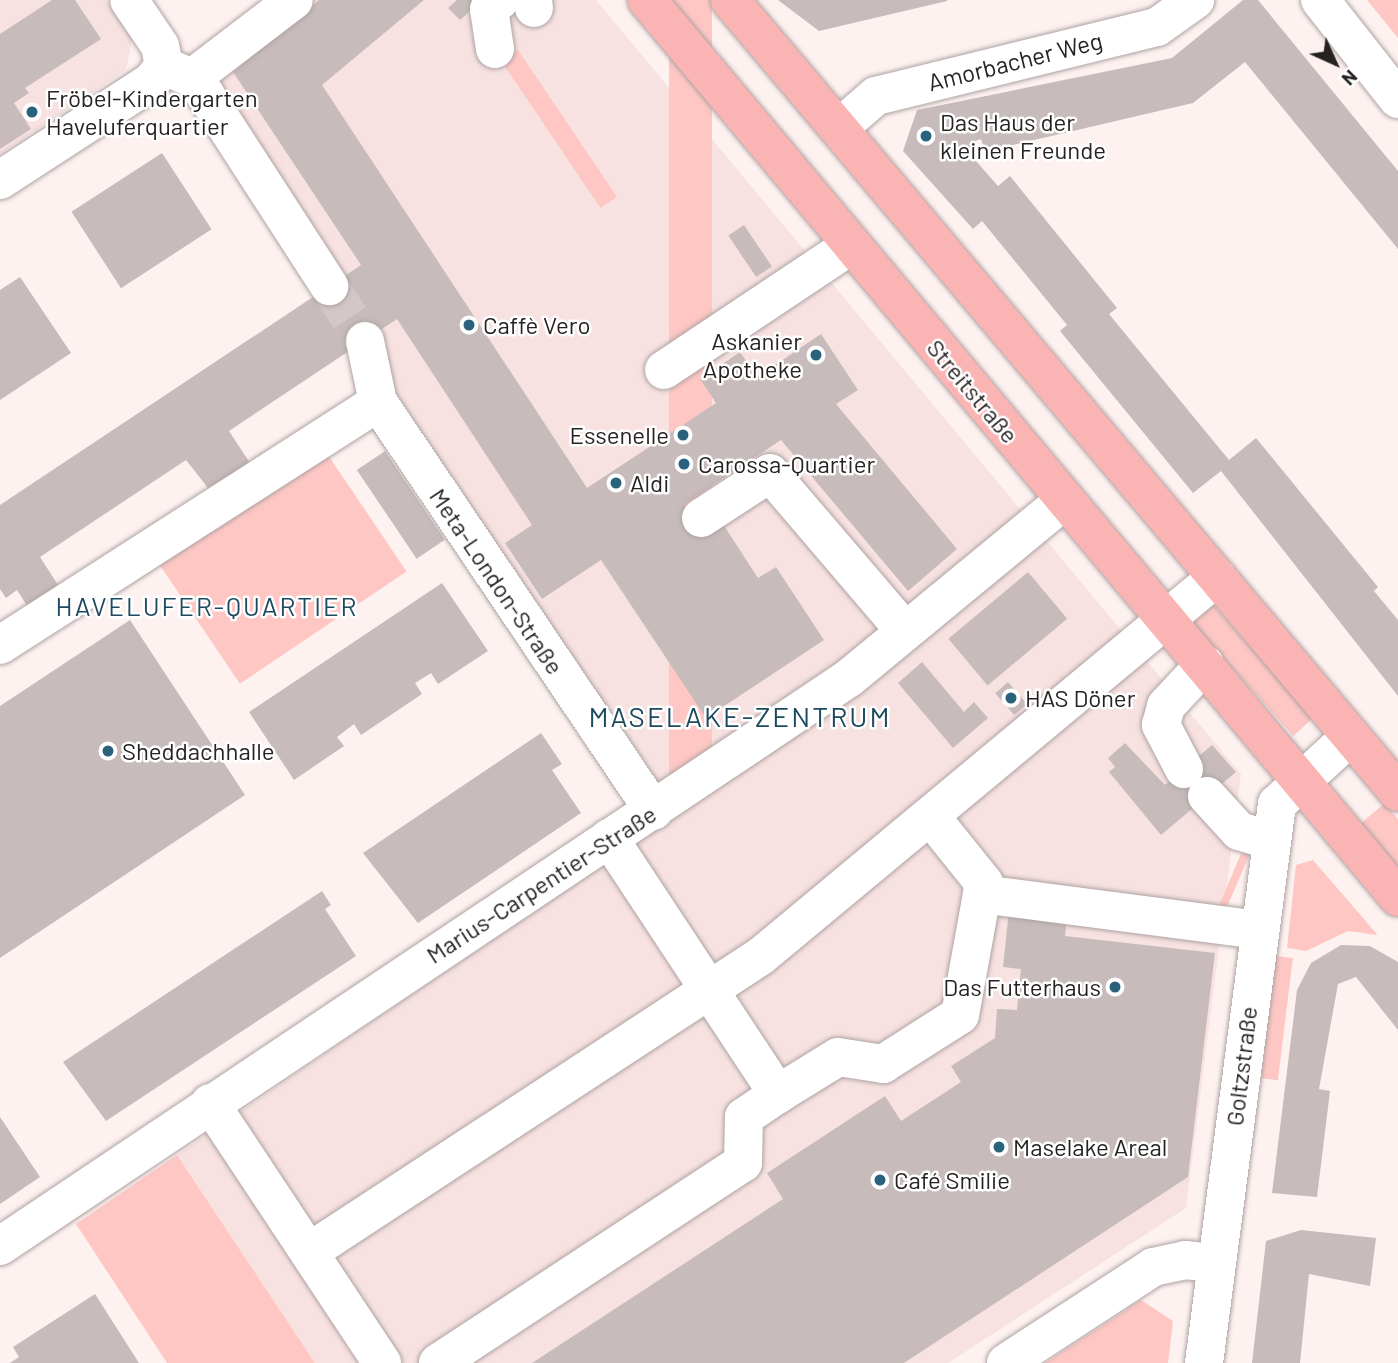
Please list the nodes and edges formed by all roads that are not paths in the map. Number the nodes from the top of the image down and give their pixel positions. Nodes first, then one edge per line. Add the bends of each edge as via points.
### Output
1 (129, 0) edge
2 (293, 0) edge
3 (647, 0) edge
4 (730, 0) edge
5 (1195, 0) edge
6 (1320, 0) edge
7 (522, 3) edge
8 (495, 50) dead end
9 (178, 72) junction
10 (1398, 99) edge
11 (839, 128) junction
12 (0, 180) edge
13 (850, 246) junction
14 (329, 286) tunnel mouth
15 (365, 341) tunnel mouth
16 (664, 370) dead end
17 (378, 402) junction
18 (1065, 500) junction
19 (701, 519) dead end
20 (1217, 577) junction
21 (1166, 620) junction
22 (905, 631) junction
23 (0, 645) edge
24 (1205, 664) junction
25 (1351, 736) junction
26 (1301, 780) junction
27 (1398, 792) edge
28 (654, 811) junction
29 (931, 817) junction
30 (609, 838) junction
31 (1271, 841) junction
32 (982, 894) junction
33 (1398, 897) edge
34 (1259, 930) junction
35 (709, 991) junction
36 (778, 1094) junction
37 (211, 1103) junction
38 (0, 1246) edge
39 (309, 1252) junction
40 (1216, 1263) junction
41 (382, 1363) edge
42 (438, 1363) edge
43 (1006, 1363) edge
44 (1204, 1363) edge

1 - 9 street
2 - 9 street
3 - 13 main road, Streitstraße
4 - 11 main road
5 - 11 street, Amorbacher Weg via 1157,27 876,96
6 - 10 street
7 - 8 street via 489,9
9 - 12 street via 151,82
9 - 14 street
11 - 20 main road
13 - 16 street
13 - 18 main road, Streitstraße
15 - 17 street, Meta-London-Straße
17 - 23 street
17 - 28 street, Meta-London-Straße
18 - 21 main road, Streitstraße
18 - 22 street, Marius-Carpentier-Straße
19 - 22 street via 770,473
20 - 21 street
20 - 25 main road
21 - 24 main road, Streitstraße
21 - 29 street
22 - 28 street, Marius-Carpentier-Straße via 849,678
24 - 26 main road, Streitstraße
24 - 31 street via 1166,706 1161,725 1195,783 1239,831
25 - 26 street
25 - 27 main road
26 - 31 street, Goltzstraße via 1276,804
26 - 33 main road, Streitstraße
28 - 30 street, Marius-Carpentier-Straße
29 - 32 street via 984,883
29 - 35 street
30 - 35 street
30 - 37 street, Marius-Carpentier-Straße
31 - 34 street, Goltzstraße
32 - 34 street
32 - 36 street via 960,1015 883,1064 838,1057
34 - 40 street, Goltzstraße
35 - 36 street
35 - 39 street
36 - 42 street via 744,1117 743,1163
37 - 38 street, Marius-Carpentier-Straße
37 - 39 street
39 - 41 street
40 - 43 street via 1185,1260 1153,1267
40 - 44 street, Goltzstraße

